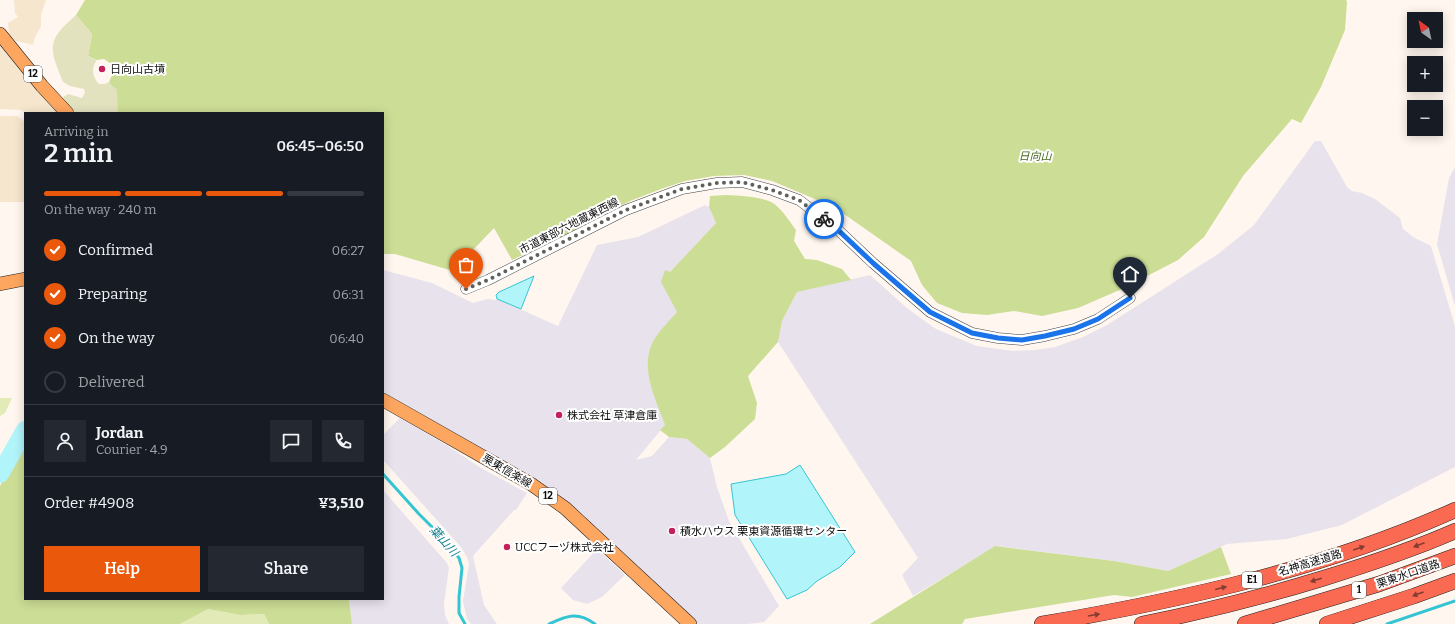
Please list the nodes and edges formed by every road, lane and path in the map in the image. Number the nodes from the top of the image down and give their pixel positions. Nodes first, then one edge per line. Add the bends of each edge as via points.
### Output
1 (0, 34) edge
2 (66, 112) edge
3 (24, 279) edge
4 (0, 284) edge
5 (466, 289) dead end
6 (1130, 298) dead end
7 (384, 401) edge
8 (1455, 510) edge
9 (1455, 531) edge
10 (1455, 556) edge
11 (1455, 581) edge
12 (690, 624) edge
13 (1042, 624) edge
14 (1142, 624) edge
15 (1245, 624) edge
16 (1328, 624) edge

1 - 2 main road, 12
3 - 4 main road
5 - 6 street, 市道東部六地蔵東西線 via 626,210 682,189 742,182 799,200 837,229 930,312 972,333 1022,340 1045,336 1074,329 1098,319
7 - 12 main road, 栗東信楽線 / 12 via 531,484 565,508
13 -> 8 highway, 名神高速道路 / E1 via 1178,598 1269,576 1360,548
9 -> 14 highway, 名神高速道路 / E1 via 1367,565 1273,593
10 - 15 highway, 栗東水口道路 / 1 via 1379,584
11 -> 16 highway

